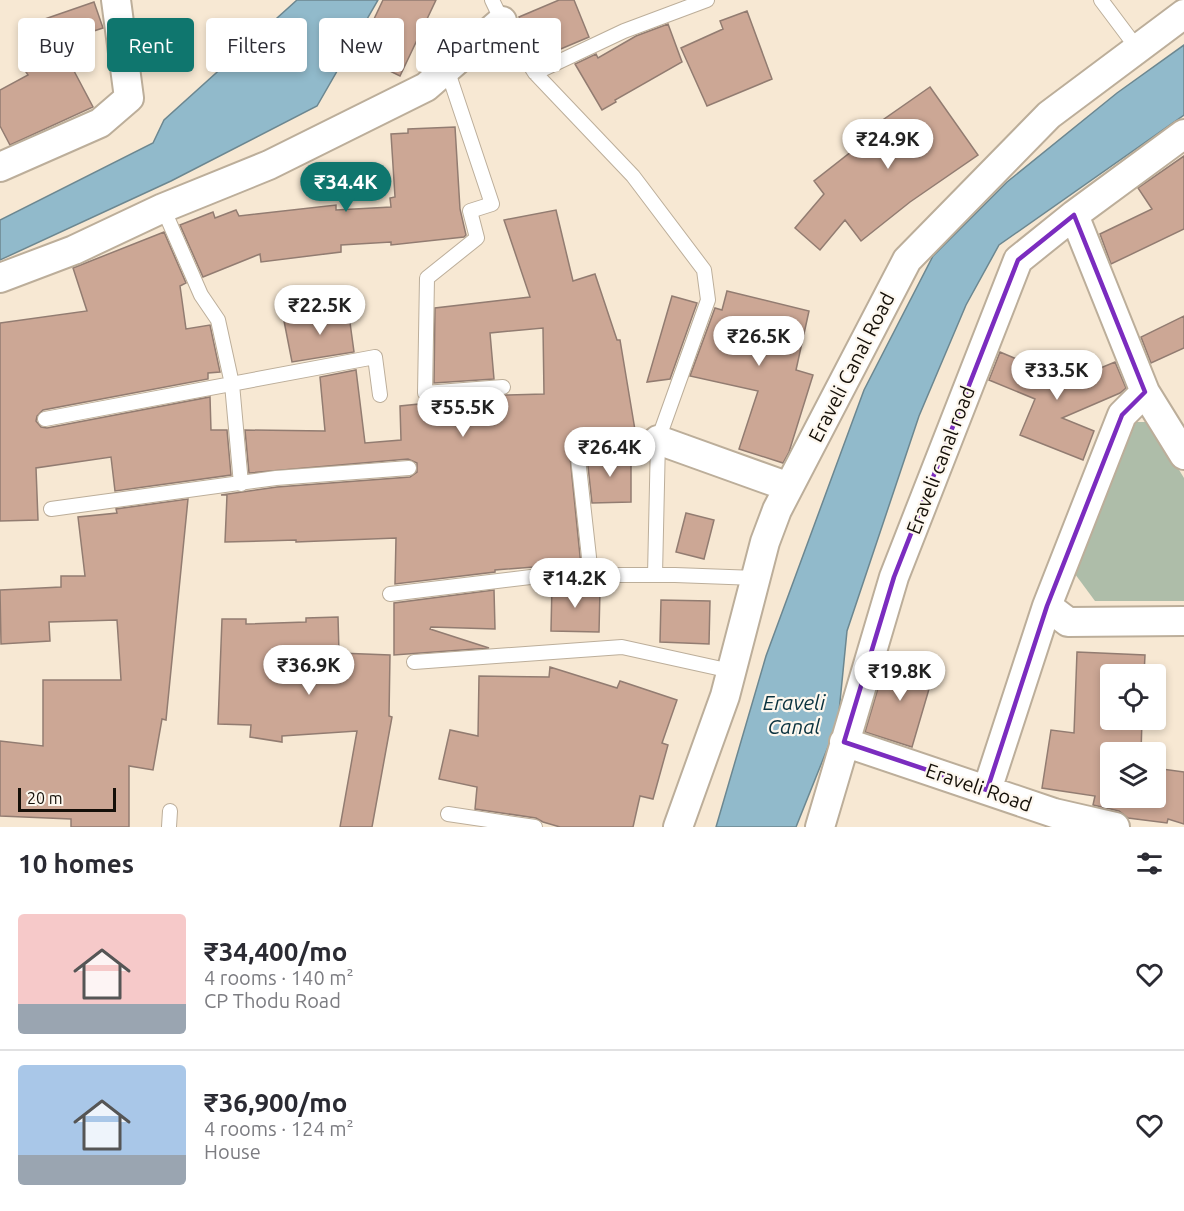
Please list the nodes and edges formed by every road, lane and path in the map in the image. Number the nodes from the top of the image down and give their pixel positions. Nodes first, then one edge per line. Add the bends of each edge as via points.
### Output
1 (116, 0) edge
2 (707, 0) edge
3 (1101, 0) edge
4 (497, 11) edge
5 (1184, 14) edge
6 (1137, 48) junction
7 (444, 72) edge
8 (448, 72) edge
9 (535, 73) junction
10 (1184, 134) edge
11 (0, 167) edge
12 (163, 208) junction
13 (1074, 215) junction
14 (0, 278) edge
15 (232, 384) junction
16 (503, 387) dead end
17 (1145, 392) junction
18 (380, 395) dead end
19 (45, 419) dead end
20 (658, 440) junction
21 (1184, 455) edge
22 (409, 468) dead end
23 (241, 484) junction
24 (789, 487) junction
25 (51, 509) dead end
26 (591, 575) junction
27 (655, 575) junction
28 (756, 578) junction
29 (390, 594) dead end
30 (1047, 606) junction
31 (1184, 621) edge
32 (414, 662) dead end
33 (731, 671) junction
34 (844, 742) junction
35 (987, 790) junction
36 (170, 811) dead end
37 (448, 814) dead end
38 (169, 827) edge
39 (535, 827) edge
40 (678, 827) edge
41 (820, 827) edge
42 (1115, 827) edge

1 - 11 street via 129,98 100,123
2 - 9 lane via 624,31
3 - 6 lane
4 - 9 lane
5 - 6 street, Eraveli Canal Road
6 - 24 street, Eraveli Canal Road via 1049,115 907,260
7 - 12 street via 426,87 279,159
8 - 16 lane via 492,204 470,211 477,238 428,278 425,393
9 - 20 lane via 633,176 704,270 708,300
10 - 13 street, Eraveli canal road
12 - 14 street via 74,250
12 - 15 lane via 201,295 218,320
13 - 17 street
13 - 34 street, Eraveli canal road via 1018,260 894,577
15 - 18 lane via 375,357
15 - 19 lane
15 - 23 lane
17 - 21 street
17 - 30 street via 1122,415
20 - 24 street
20 - 26 lane via 577,449
20 - 27 lane
22 - 23 lane
23 - 25 lane
24 - 28 street, Eraveli Canal Road via 777,510
26 - 27 lane
26 - 29 lane via 547,575
27 - 28 lane
28 - 33 street, Eraveli Canal Road
30 - 31 street via 1068,622
30 - 35 street
32 - 33 lane via 622,647
33 - 40 street, Eraveli Canal Road
34 - 35 street, Eraveli Road
34 - 41 street, Eraveli canal road
35 - 42 street, Eraveli Road via 1054,813
36 - 38 lane
37 - 39 lane

